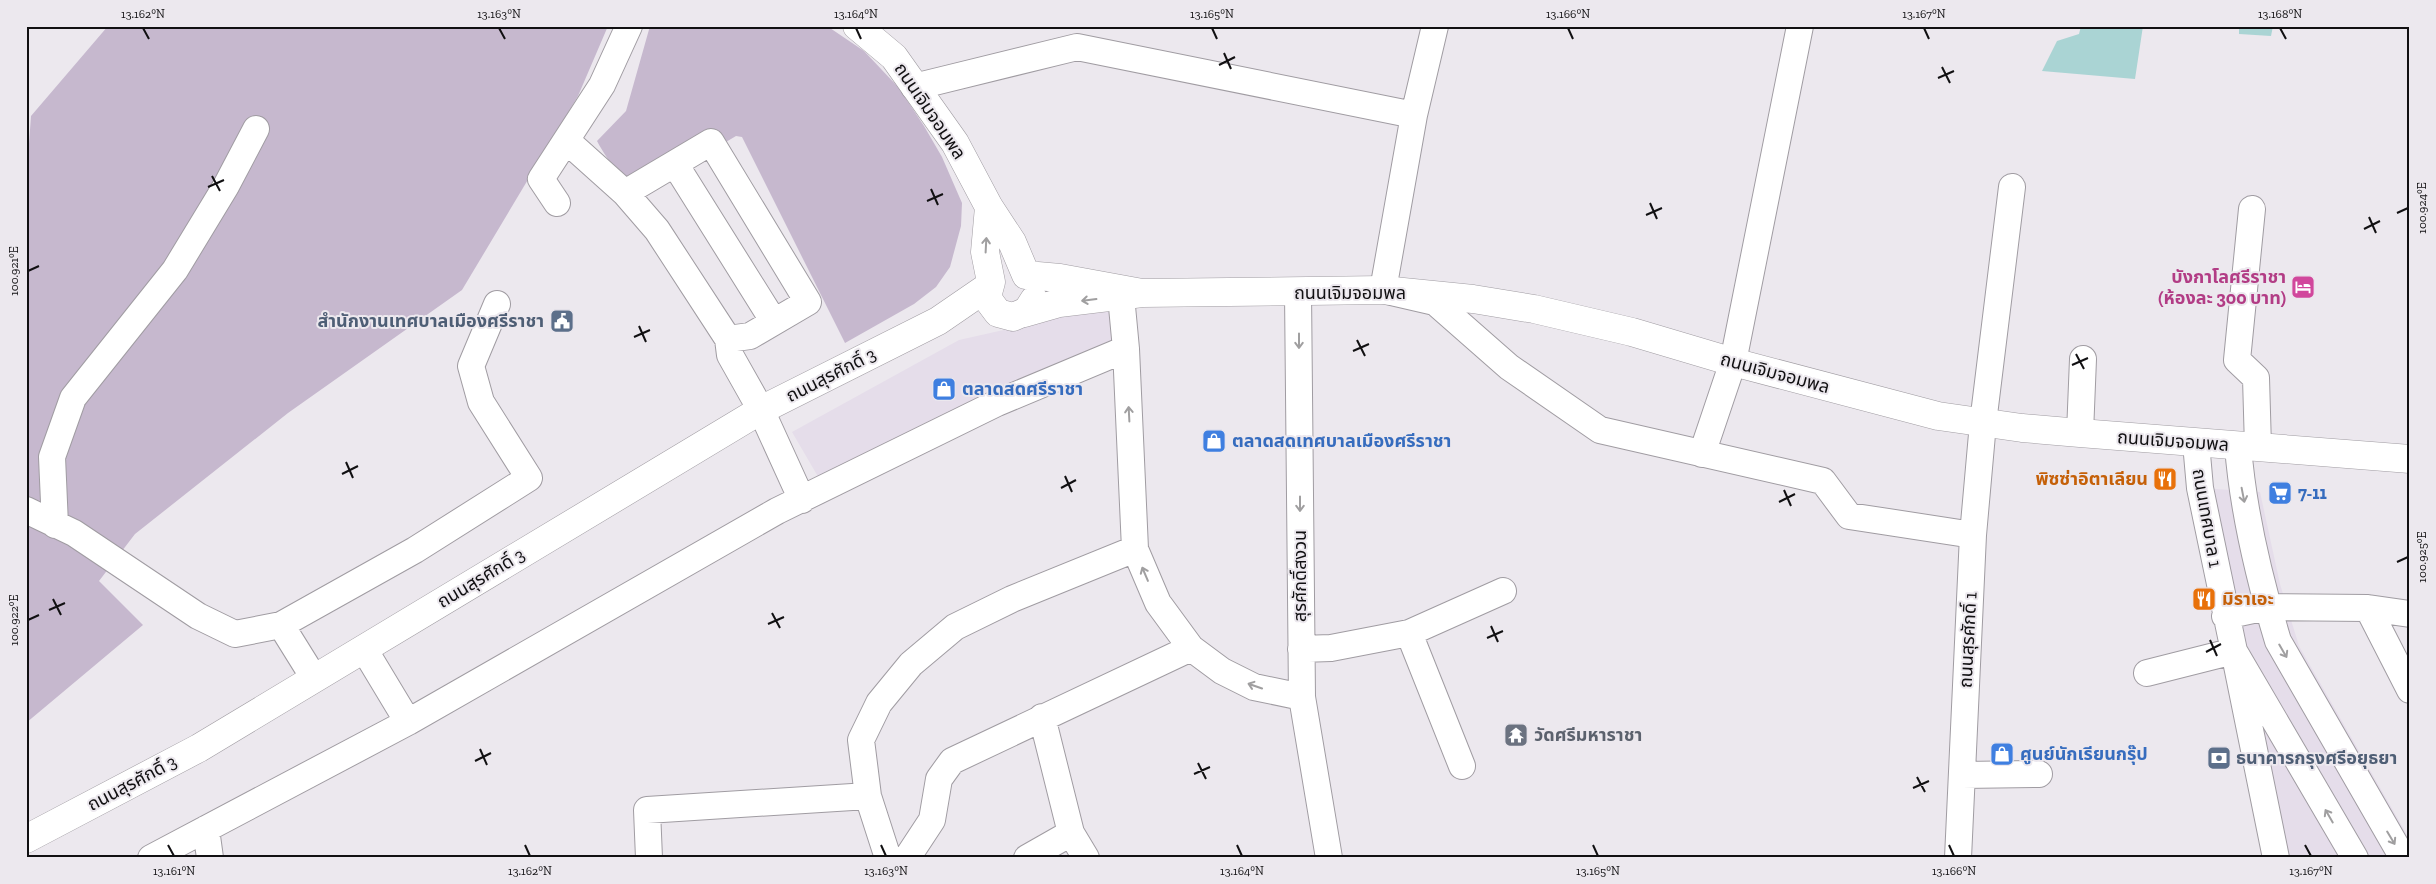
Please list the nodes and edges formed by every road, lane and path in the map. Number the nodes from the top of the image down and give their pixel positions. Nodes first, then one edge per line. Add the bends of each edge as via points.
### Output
1 (629, 26) edge
2 (857, 26) edge
3 (1434, 26) edge
4 (1800, 26) edge
5 (1080, 37) edge
6 (914, 87) junction
7 (1414, 115) junction
8 (256, 129) dead end
9 (567, 141) junction
10 (675, 164) junction
11 (2012, 187) dead end
12 (625, 193) junction
13 (557, 203) dead end
14 (989, 207) junction
15 (2252, 209) dead end
16 (1010, 240) junction
17 (1026, 275) junction
18 (1072, 280) junction
19 (990, 284) junction
20 (1383, 290) junction
21 (1298, 292) junction
22 (1132, 295) junction
23 (497, 304) dead end
24 (1015, 314) junction
25 (938, 321) junction
26 (774, 322) junction
27 (728, 339) junction
28 (1126, 350) junction
29 (2083, 359) dead end
30 (1733, 362) junction
31 (760, 410) junction
32 (1982, 423) junction
33 (2080, 434) junction
34 (2196, 443) junction
35 (2248, 447) junction
36 (1702, 454) junction
37 (2410, 459) edge
38 (802, 500) junction
39 (26, 510) edge
40 (55, 525) junction
41 (1973, 535) junction
42 (1134, 549) junction
43 (1503, 591) dead end
44 (2267, 607) junction
45 (2368, 608) junction
46 (2410, 614) edge
47 (2225, 616) junction
48 (282, 625) junction
49 (1409, 633) junction
50 (1191, 648) junction
51 (364, 649) junction
52 (1300, 650) junction
53 (2234, 651) junction
54 (2148, 673) dead end
55 (314, 678) junction
56 (2410, 690) edge
57 (1302, 697) junction
58 (1042, 717) junction
59 (408, 722) junction
60 (1462, 766) dead end
61 (2040, 774) dead end
62 (1962, 775) junction
63 (868, 796) junction
64 (206, 828) junction
65 (1071, 833) junction
66 (26, 839) edge
67 (151, 858) edge
68 (210, 858) edge
69 (649, 858) edge
70 (888, 858) edge
71 (907, 858) edge
72 (1027, 858) edge
73 (1086, 858) edge
74 (1329, 858) edge
75 (1958, 858) edge
76 (2276, 858) edge
77 (2355, 858) edge
78 (2403, 858) edge

1 - 9 street via 602,85
2 - 6 main road, ถนนเจิมจอมพล via 894,57
3 - 7 street
4 - 30 street
5 - 6 street
5 - 7 street
6 - 14 main road, ถนนเจิมจอมพล via 955,144
7 - 20 street
8 - 40 street via 226,186 174,270 73,398 52,457
9 - 12 street
9 - 13 street via 541,179
10 - 12 street
10 - 26 street
10 - 26 street via 711,142 808,302
11 - 32 street, ถนนสุรศักดิ์ 1
12 - 27 street via 657,230
14 - 16 main road, ถนนเจิมจอมพล
19 -> 14 main road via 985,252
15 - 35 street via 2237,360 2256,378
16 - 17 main road, ถนนเจิมจอมพล
16 - 18 main road
17 - 18 main road, ถนนเจิมจอมพล
17 - 19 main road via 1020,271 1005,270 998,273
17 - 24 main road via 1032,281 1035,297 1032,304
18 - 22 main road, ถนนเจิมจอมพล
19 - 24 main road via 989,301 998,313
19 - 25 main road, ถนนสุรศักดิ์ 3
20 - 21 main road, ถนนเจิมจอมพล
20 - 30 main road, ถนนเจิมจอมพล via 1534,309 1632,332
20 - 36 street via 1435,302 1509,367 1600,430
21 - 22 main road, ถนนเจิมจอมพล
21 -> 52 street, สุรศักดิ์สงวน
22 -> 24 main road, ถนนเจิมจอมพล via 1059,303
22 - 28 street
23 - 48 street via 471,366 481,402 529,478 416,550
24 - 25 main road, ถนนสุรศักดิ์ 3 via 960,322
25 - 31 main road, ถนนสุรศักดิ์ 3
26 - 27 street via 750,336
27 - 31 street via 730,356
28 - 38 street via 997,403
42 -> 28 street
29 - 33 street
30 - 32 main road, ถนนเจิมจอมพล via 1938,416
30 - 36 street
31 - 38 street
31 - 51 main road, ถนนสุรศักดิ์ 3
32 - 33 main road, ถนนเจิมจอมพล
32 - 41 street, ถนนสุรศักดิ์ 1
33 - 34 main road, ถนนเจิมจอมพล
34 - 35 main road, ถนนเจิมจอมพล
34 - 47 street, ถนนเทศบาล 1 via 2200,488
35 - 37 main road, ถนนเจิมจอมพล
35 -> 44 street via 2241,489
36 - 41 street via 1822,481 1849,516
38 - 59 street via 777,510
39 - 40 street
40 - 48 street via 74,533 198,616 235,634
41 - 62 street, ถนนสุรศักดิ์ 1
50 -> 42 street via 1158,603
42 - 63 street via 1012,599 963,623 911,664 879,703 861,740
43 - 49 street
44 - 45 street
44 - 47 street
44 -> 78 street via 2278,641
45 - 46 street
45 - 56 street
47 - 53 street, ถนนเทศบาล 1
48 - 55 street
49 - 52 street via 1331,648
49 - 60 street
57 -> 50 street via 1254,687
50 - 58 street
51 - 55 main road, ถนนสุรศักดิ์ 3
51 - 59 street
52 - 57 street, สุรศักดิ์สงวน
53 - 54 street
53 - 76 street
77 -> 53 street, ถนนเทศบาล 1
55 - 66 main road, ถนนสุรศักดิ์ 3 via 199,748
57 - 74 street, สุรศักดิ์สงวน
58 - 65 street
58 - 71 street via 952,761 939,779 932,820
59 - 64 street
61 - 62 street
62 - 75 street, ถนนสุรศักดิ์ 1
63 - 69 street via 647,810
63 - 70 street
64 - 67 street
64 - 68 street
65 - 72 street
65 - 73 street

